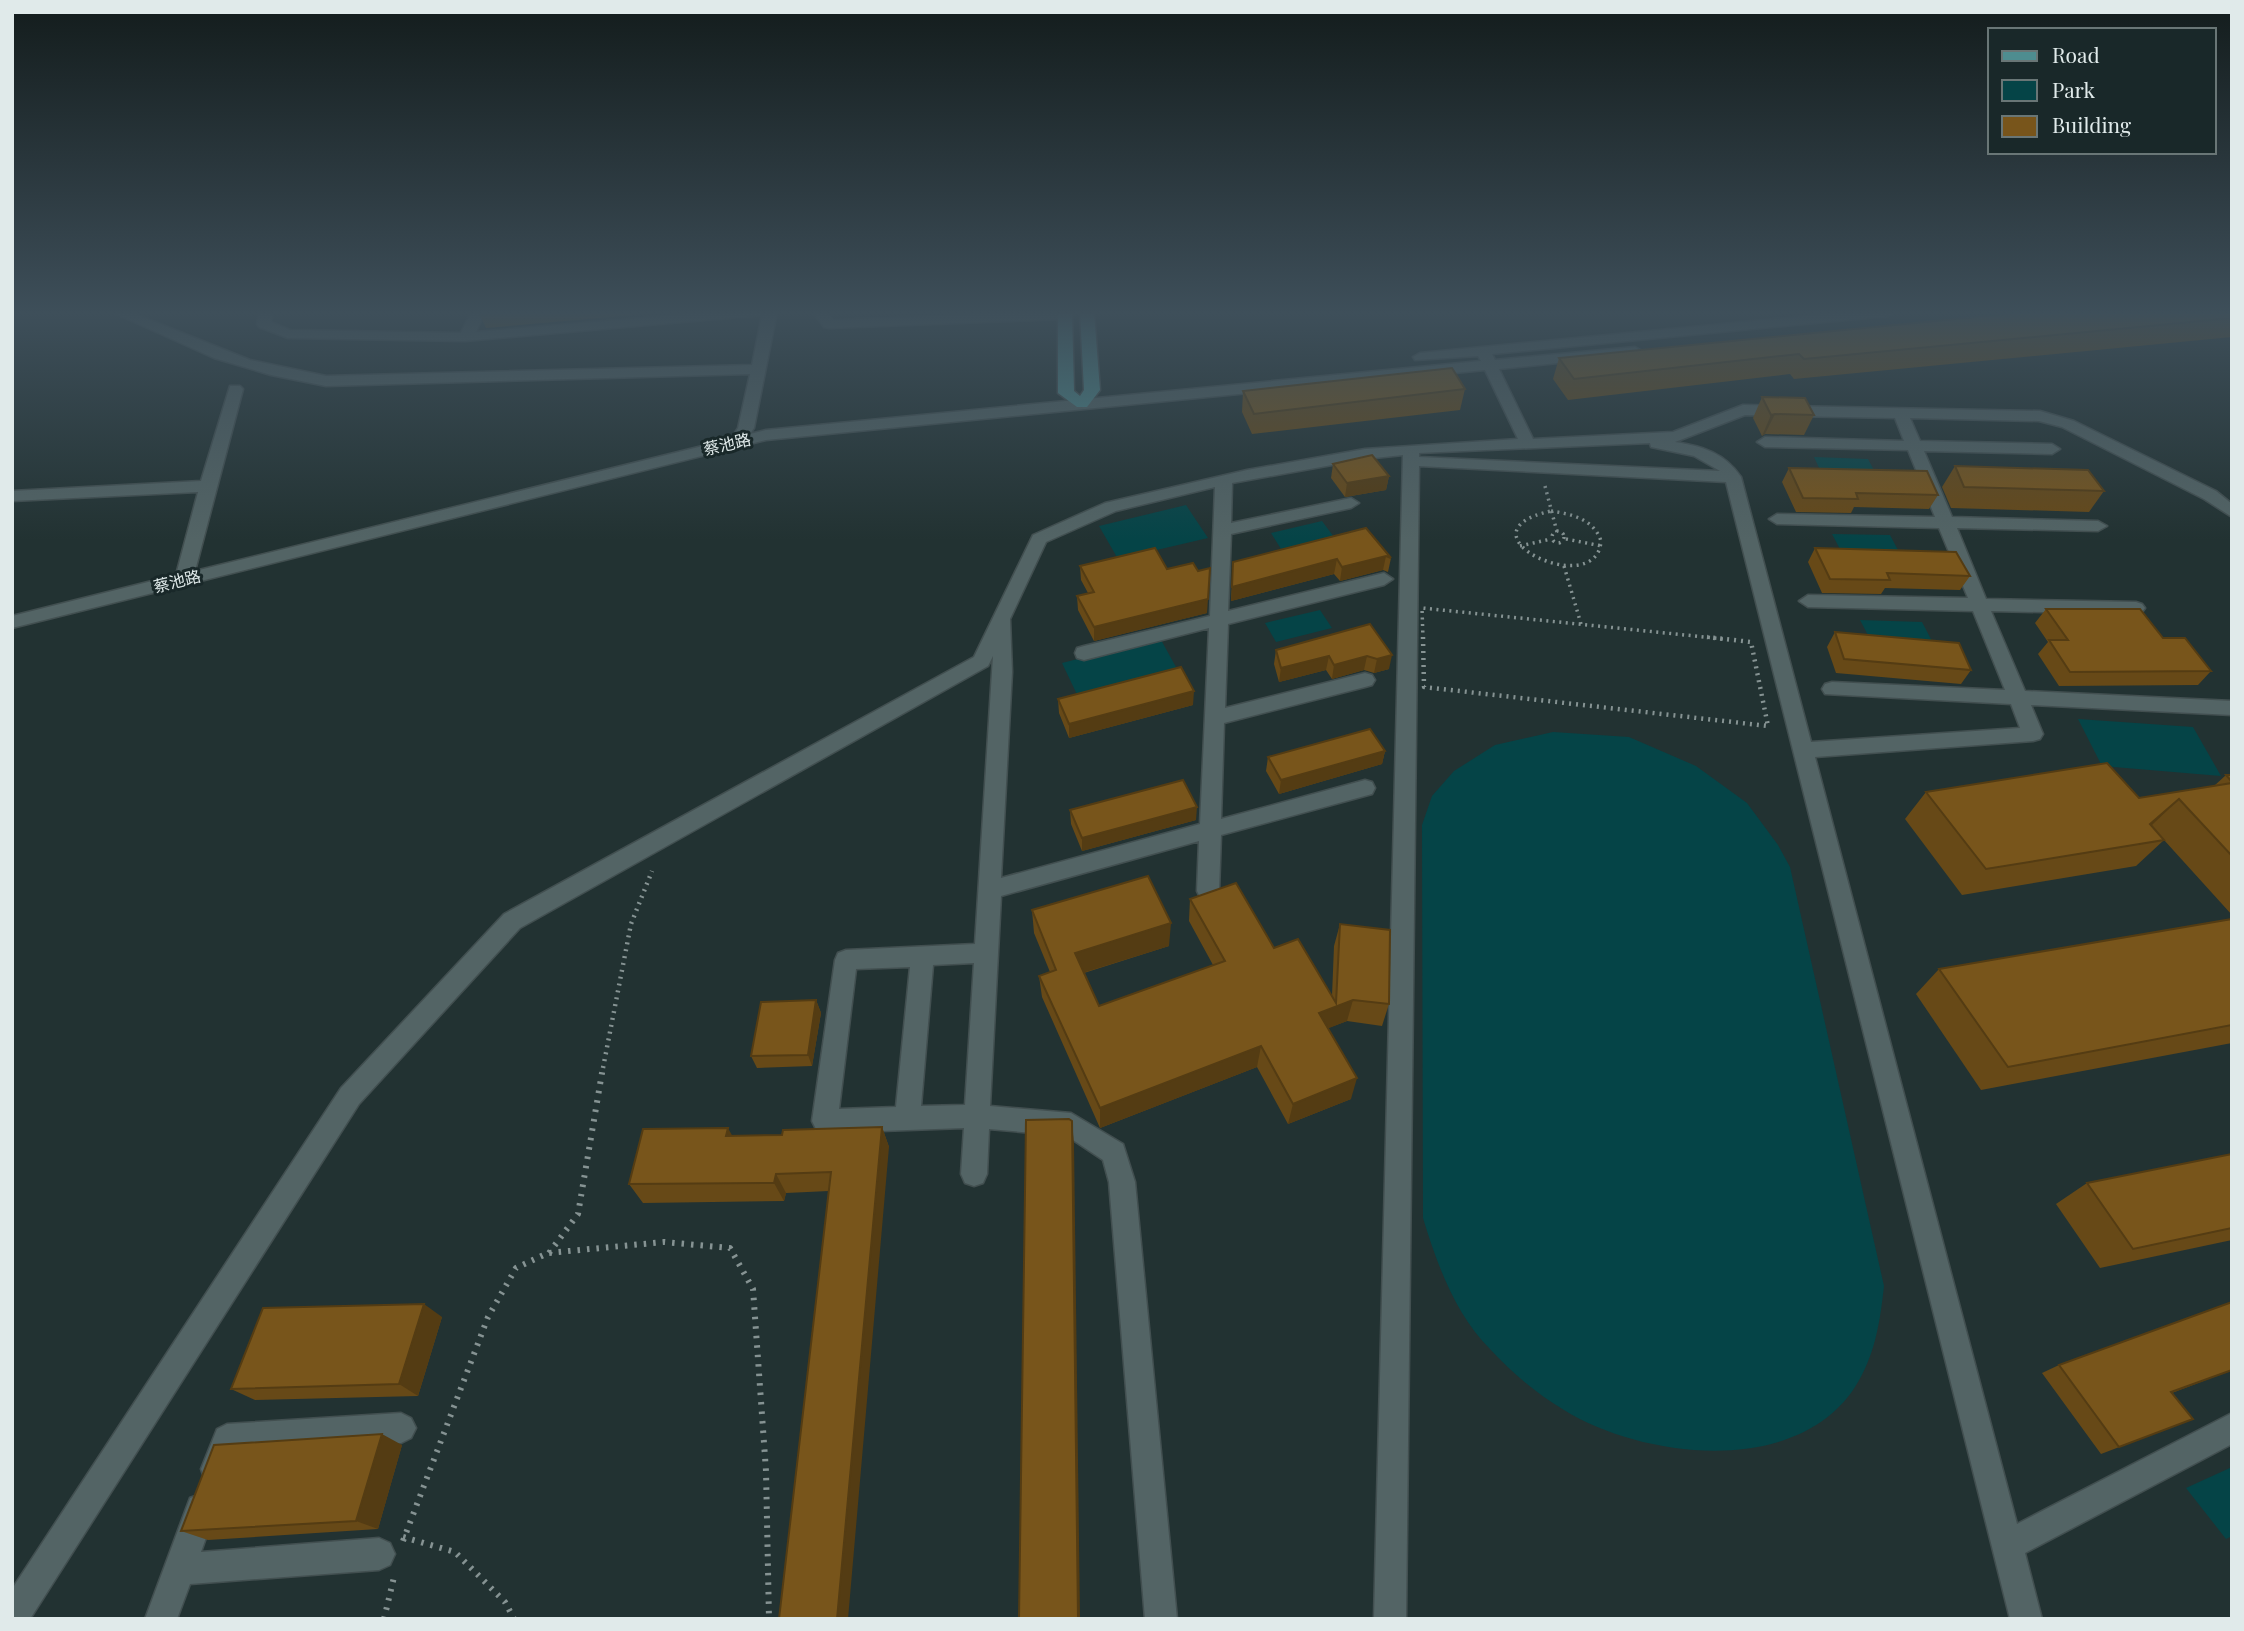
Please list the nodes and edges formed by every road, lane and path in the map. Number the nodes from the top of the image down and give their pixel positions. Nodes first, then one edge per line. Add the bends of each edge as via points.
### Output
1 (753, 388) edge
2 (1066, 388) edge
3 (1087, 388) edge
4 (1162, 388) edge
5 (1199, 388) edge
6 (1503, 388) edge
7 (235, 389) dead end
8 (1066, 393) junction
9 (1087, 397) junction
10 (1900, 412) junction
11 (742, 434) junction
12 (1628, 439) junction
13 (1765, 442) dead end
14 (1528, 444) junction
15 (1913, 445) junction
16 (2052, 449) dead end
17 (1411, 455) junction
18 (1540, 468) junction
19 (1733, 477) junction
20 (1224, 481) junction
21 (208, 486) junction
22 (12, 496) edge
23 (1351, 503) dead end
24 (1551, 511) junction
25 (2232, 512) edge
26 (1777, 519) dead end
27 (1945, 523) junction
28 (2098, 526) dead end
29 (1222, 530) junction
30 (1557, 532) junction
31 (1552, 539) junction
32 (1566, 539) junction
33 (1520, 546) junction
34 (1602, 546) junction
35 (1564, 566) junction
36 (186, 573) junction
37 (1384, 579) dead end
38 (1808, 601) dead end
39 (1979, 605) junction
40 (2136, 608) edge
41 (12, 611) edge
42 (1002, 616) junction
43 (1218, 619) junction
44 (12, 622) edge
45 (1581, 624) junction
46 (1084, 653) dead end
47 (1365, 680) dead end
48 (1832, 689) dead end
49 (2018, 698) junction
50 (2232, 709) edge
51 (1214, 718) junction
52 (1803, 750) junction
53 (1366, 788) dead end
54 (1210, 830) junction
55 (656, 867) dead end
56 (989, 890) junction
57 (1208, 891) edge
58 (985, 953) junction
59 (922, 956) junction
60 (976, 1116) junction
61 (907, 1119) junction
62 (974, 1174) dead end
63 (548, 1253) junction
64 (401, 1428) dead end
65 (2232, 1428) edge
66 (2007, 1546) junction
67 (395, 1551) junction
68 (179, 1569) junction
69 (12, 1618) edge
70 (161, 1619) edge
71 (384, 1619) edge
72 (514, 1619) edge
73 (769, 1619) edge
74 (1161, 1619) edge
75 (1390, 1619) edge
76 (2025, 1619) edge

1 - 11 street
2 - 8 main road
3 - 9 main road
4 - 9 street, 蔡池路
5 - 9 street, 蔡池路
6 - 14 street
7 - 21 street
8 - 9 main road
8 - 11 street, 蔡池路 via 766,423
9 - 11 street, 蔡池路 via 766,435
10 - 12 street via 1743,410 1675,437
10 - 15 street
10 - 25 street via 2040,416 2068,424 2210,495
11 - 36 street, 蔡池路
12 - 14 street
12 - 19 street via 1708,454
13 - 15 street
14 - 17 street
15 - 16 street
15 - 27 street
17 - 18 street
17 - 20 street via 1365,454
17 - 75 street
18 - 19 street
18 - 24 path
19 - 52 street
20 - 29 street
20 - 42 street via 1111,507 1039,539
21 - 22 street
21 - 36 street
23 - 29 street
24 - 30 path
24 - 33 path via 1518,523 1515,532
24 - 34 path via 1589,523 1598,531
26 - 27 street
27 - 28 street
27 - 39 street
29 - 43 street
30 - 31 path
30 - 32 path
31 - 32 path
31 - 33 path
32 - 34 path
33 - 35 path via 1535,558
34 - 35 path via 1590,562
35 - 45 path
36 - 41 street, 蔡池路
36 - 44 street, 蔡池路
37 - 43 street
38 - 39 street
39 - 40 street
39 - 49 street
42 - 56 street
42 - 69 street via 981,661 512,921 350,1096
43 - 46 street
43 - 51 street
45 - 45 path via 1422,608 1424,687 1768,726 1751,642
47 - 51 street
48 - 49 street
49 - 50 street
49 - 52 street via 2033,734
51 - 54 street
52 - 66 street
53 - 54 street
54 - 56 street
54 - 57 street
55 - 63 path via 631,924 578,1214
56 - 58 street
58 - 59 street
58 - 60 street
59 - 61 street
59 - 61 street via 846,960 825,1121
60 - 61 street
60 - 62 street
60 - 74 street via 1071,1125 1114,1153 1122,1182
63 - 67 path via 516,1268 488,1317
63 - 73 path via 664,1242 730,1248 753,1289 766,1471
64 - 68 street via 226,1439
65 - 66 street
66 - 76 street
67 - 68 street
67 - 71 path
67 - 72 path via 455,1552 505,1602
68 - 70 street

